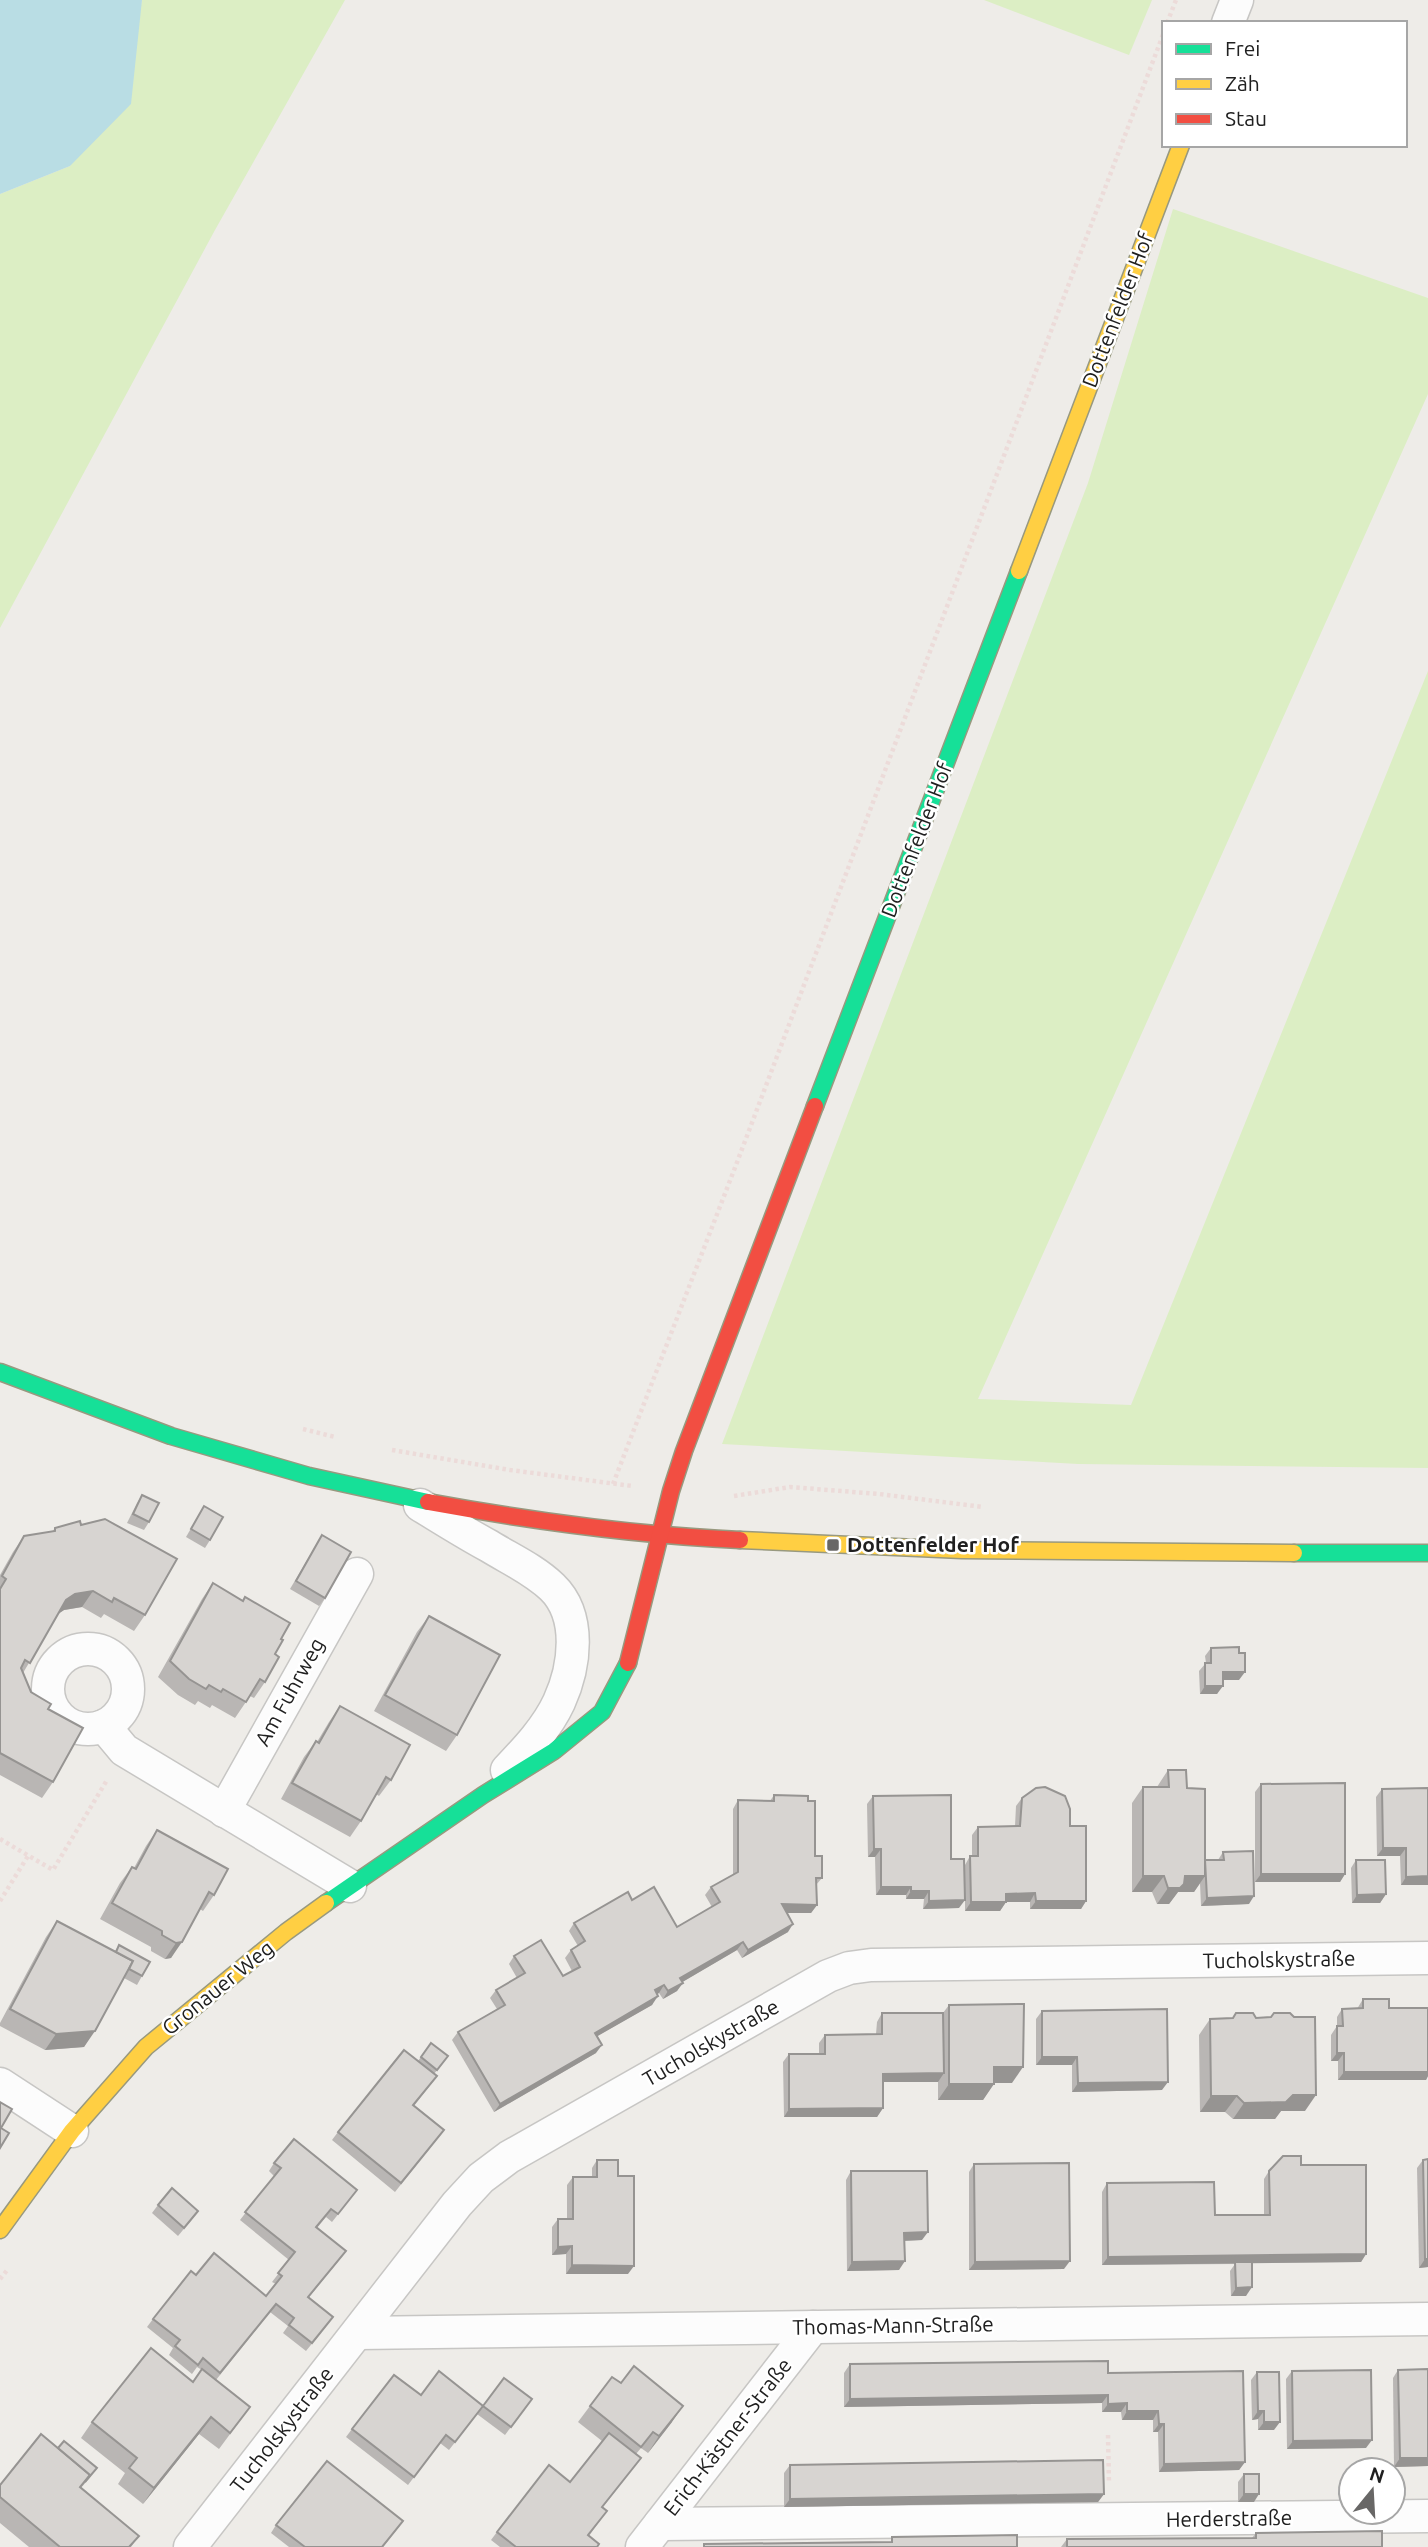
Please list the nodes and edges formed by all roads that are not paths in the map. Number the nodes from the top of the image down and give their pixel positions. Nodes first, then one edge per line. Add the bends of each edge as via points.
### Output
1 (1237, 0) edge
2 (1229, 21) edge
3 (1180, 147) edge
4 (0, 1372) edge
5 (409, 1499) junction
6 (659, 1536) junction
7 (1428, 1553) edge
8 (356, 1573) dead end
9 (104, 1727) dead end
10 (483, 1795) junction
11 (224, 1811) junction
12 (350, 1886) junction
13 (1428, 1958) edge
14 (0, 2084) edge
15 (72, 2131) junction
16 (0, 2230) edge
17 (1428, 2319) edge
18 (814, 2327) junction
19 (358, 2333) junction
20 (1428, 2516) edge
21 (1029, 2534) edge
22 (651, 2536) edge
23 (190, 2547) edge

1 - 2 street
3 - 6 street, Dottenfelder Hof via 684,1451
4 - 5 street via 172,1436
5 - 6 street
5 - 10 street, Gronauer Weg via 531,1570 554,1589 571,1616 570,1670 559,1703 534,1741
6 - 7 street via 975,1550
6 - 10 street, Gronauer Weg via 627,1666 602,1712 554,1751
8 - 11 street, Am Fuhrweg
9 - 11 street via 124,1750
10 - 12 street, Gronauer Weg
11 - 12 street
12 - 15 street, Gronauer Weg via 253,1958 146,2047
13 - 19 street, Tucholskystraße via 849,1968 500,2164 457,2204
14 - 15 street
15 - 16 street, Gronauer Weg
17 - 18 street, Thomas-Mann-Straße
18 - 19 street, Thomas-Mann-Straße
18 - 22 street, Erich-Kästner-Straße
19 - 23 street, Tucholskystraße
20 - 21 street, Herderstraße via 1109,2520
21 - 22 street, Herderstraße

